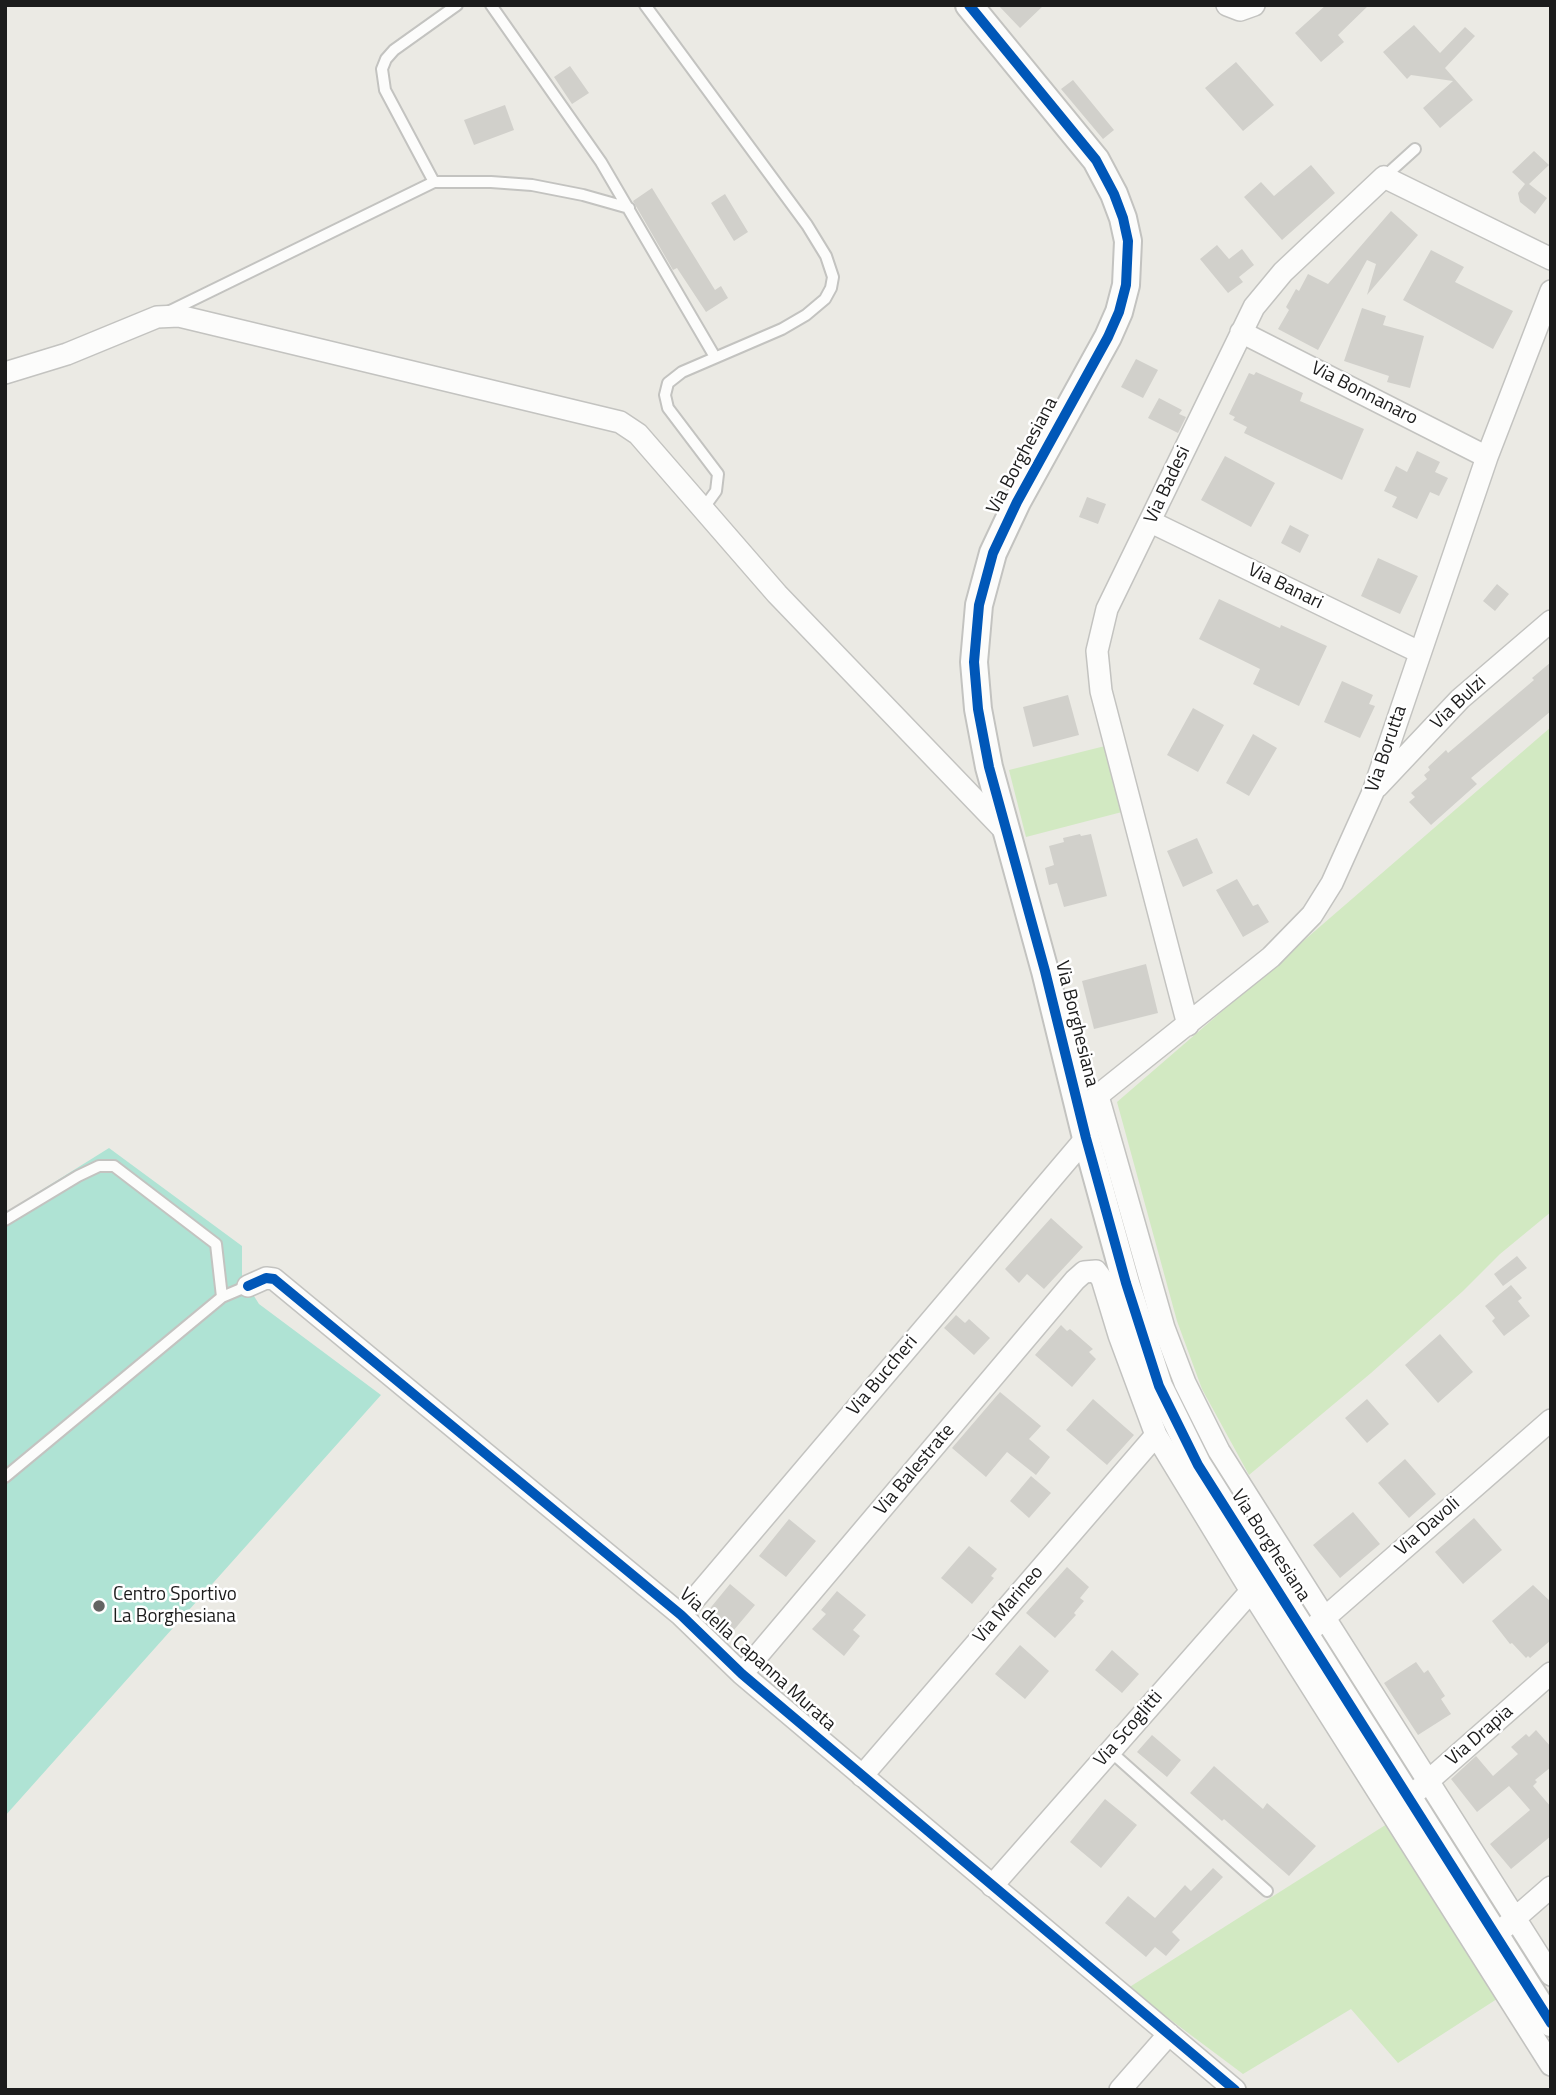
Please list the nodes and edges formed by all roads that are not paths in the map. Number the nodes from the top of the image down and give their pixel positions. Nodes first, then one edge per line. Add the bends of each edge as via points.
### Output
1 (457, 5) edge
2 (491, 5) edge
3 (645, 5) edge
4 (969, 5) edge
5 (1227, 5) edge
6 (1254, 5) edge
7 (1415, 149) dead end
8 (1384, 177) junction
9 (434, 182) junction
10 (629, 208) junction
11 (1551, 259) edge
12 (1551, 292) edge
13 (157, 317) junction
14 (1241, 332) junction
15 (715, 357) junction
16 (5, 373) edge
17 (1487, 457) junction
18 (703, 509) junction
19 (1151, 522) junction
20 (1551, 621) edge
21 (1419, 652) junction
22 (1373, 792) junction
23 (1007, 833) junction
24 (1188, 1025) junction
25 (1088, 1103) junction
26 (1086, 1138) junction
27 (5, 1220) edge
28 (1090, 1270) joint
29 (248, 1286) joint
30 (222, 1297) junction
31 (1551, 1420) edge
32 (1156, 1435) junction
33 (1209, 1458) junction
34 (5, 1477) edge
35 (1259, 1582) junction
36 (681, 1615) junction
37 (1315, 1627) junction
38 (1551, 1673) edge
39 (742, 1674) junction
40 (1110, 1751) junction
41 (862, 1776) junction
42 (1429, 1780) junction
43 (1408, 1798) junction
44 (992, 1886) junction
45 (1551, 1887) edge
46 (1267, 1891) dead end
47 (1505, 1927) junction
48 (1551, 1975) edge
49 (1551, 2023) edge
50 (1169, 2034) junction
51 (1551, 2065) edge
52 (1120, 2090) edge
53 (1235, 2090) edge

1 - 9 lane via 394,50 382,69 389,99
2 - 10 lane
3 - 15 lane via 807,225 833,272 831,288 813,310 782,329
4 - 23 street, Via Borghesiana via 1102,170 1123,218 1129,259 1122,299 1108,337 1011,514 981,593 975,642 976,694
5 - 6 street via 1240,10
7 - 8 lane
8 - 11 street
8 - 14 street, Via Badesi via 1283,272 1254,307
9 - 10 lane via 532,186
9 - 13 lane
10 - 15 lane
12 - 17 street, Via Borutta
13 - 16 street via 67,354
13 - 18 street via 186,317 620,422 638,434
14 - 17 street, Via Bonnanaro
14 - 19 street, Via Badesi
15 - 18 lane via 677,375 668,383 665,395 672,414 718,474 716,491
17 - 21 street, Via Borutta
18 - 23 street via 777,594
19 - 21 street, Via Banari
19 - 24 street, Via Badesi via 1107,609 1098,644 1098,672
20 - 22 street, Via Bulzi via 1460,699
21 - 22 street, Via Borutta
22 - 24 street, Via Borutta via 1338,871 1311,915 1271,957
23 - 25 street, Via Borghesiana
24 - 25 street, Via Borutta
25 - 26 street, Via Borghesiana
25 - 33 street, Via Borghesiana
26 - 33 street, Via Borghesiana via 1156,1377 1172,1416
26 - 36 street, Via Buccheri
27 - 30 lane via 78,1175 99,1166 114,1166 216,1244
28 - 32 street, Via Borghesiana via 1102,1279
28 - 39 street, Via Balestrate via 1075,1280
29 - 30 lane
29 - 36 street, Via della Capanna Murata via 274,1279
30 - 34 lane
31 - 37 street, Via Davoli
32 - 35 street, Via Borghesiana
32 - 41 street, Via Marineo
33 - 35 street, Via Borghesiana
33 - 37 street, Via Borghesiana
35 - 37 street, Via Borghesiana
35 - 40 street, Via Scoglitti
35 - 51 street, Via Borghesiana
36 - 39 street, Via della Capanna Murata
37 - 42 street, Via Borghesiana
37 - 43 street, Via Borghesiana
38 - 42 street, Via Drapia
39 - 41 street, Via della Capanna Murata
40 - 44 street, Via Scoglitti
40 - 46 lane
41 - 44 street, Via della Capanna Murata
42 - 43 street, Via Drapia
42 - 47 street, Via Borghesiana
43 - 47 street, Via Borghesiana
44 - 50 street, Via della Capanna Murata
45 - 47 street
47 - 48 street, Via Borghesiana
47 - 49 street, Via Borghesiana
50 - 52 street
50 - 53 street, Via della Capanna Murata

